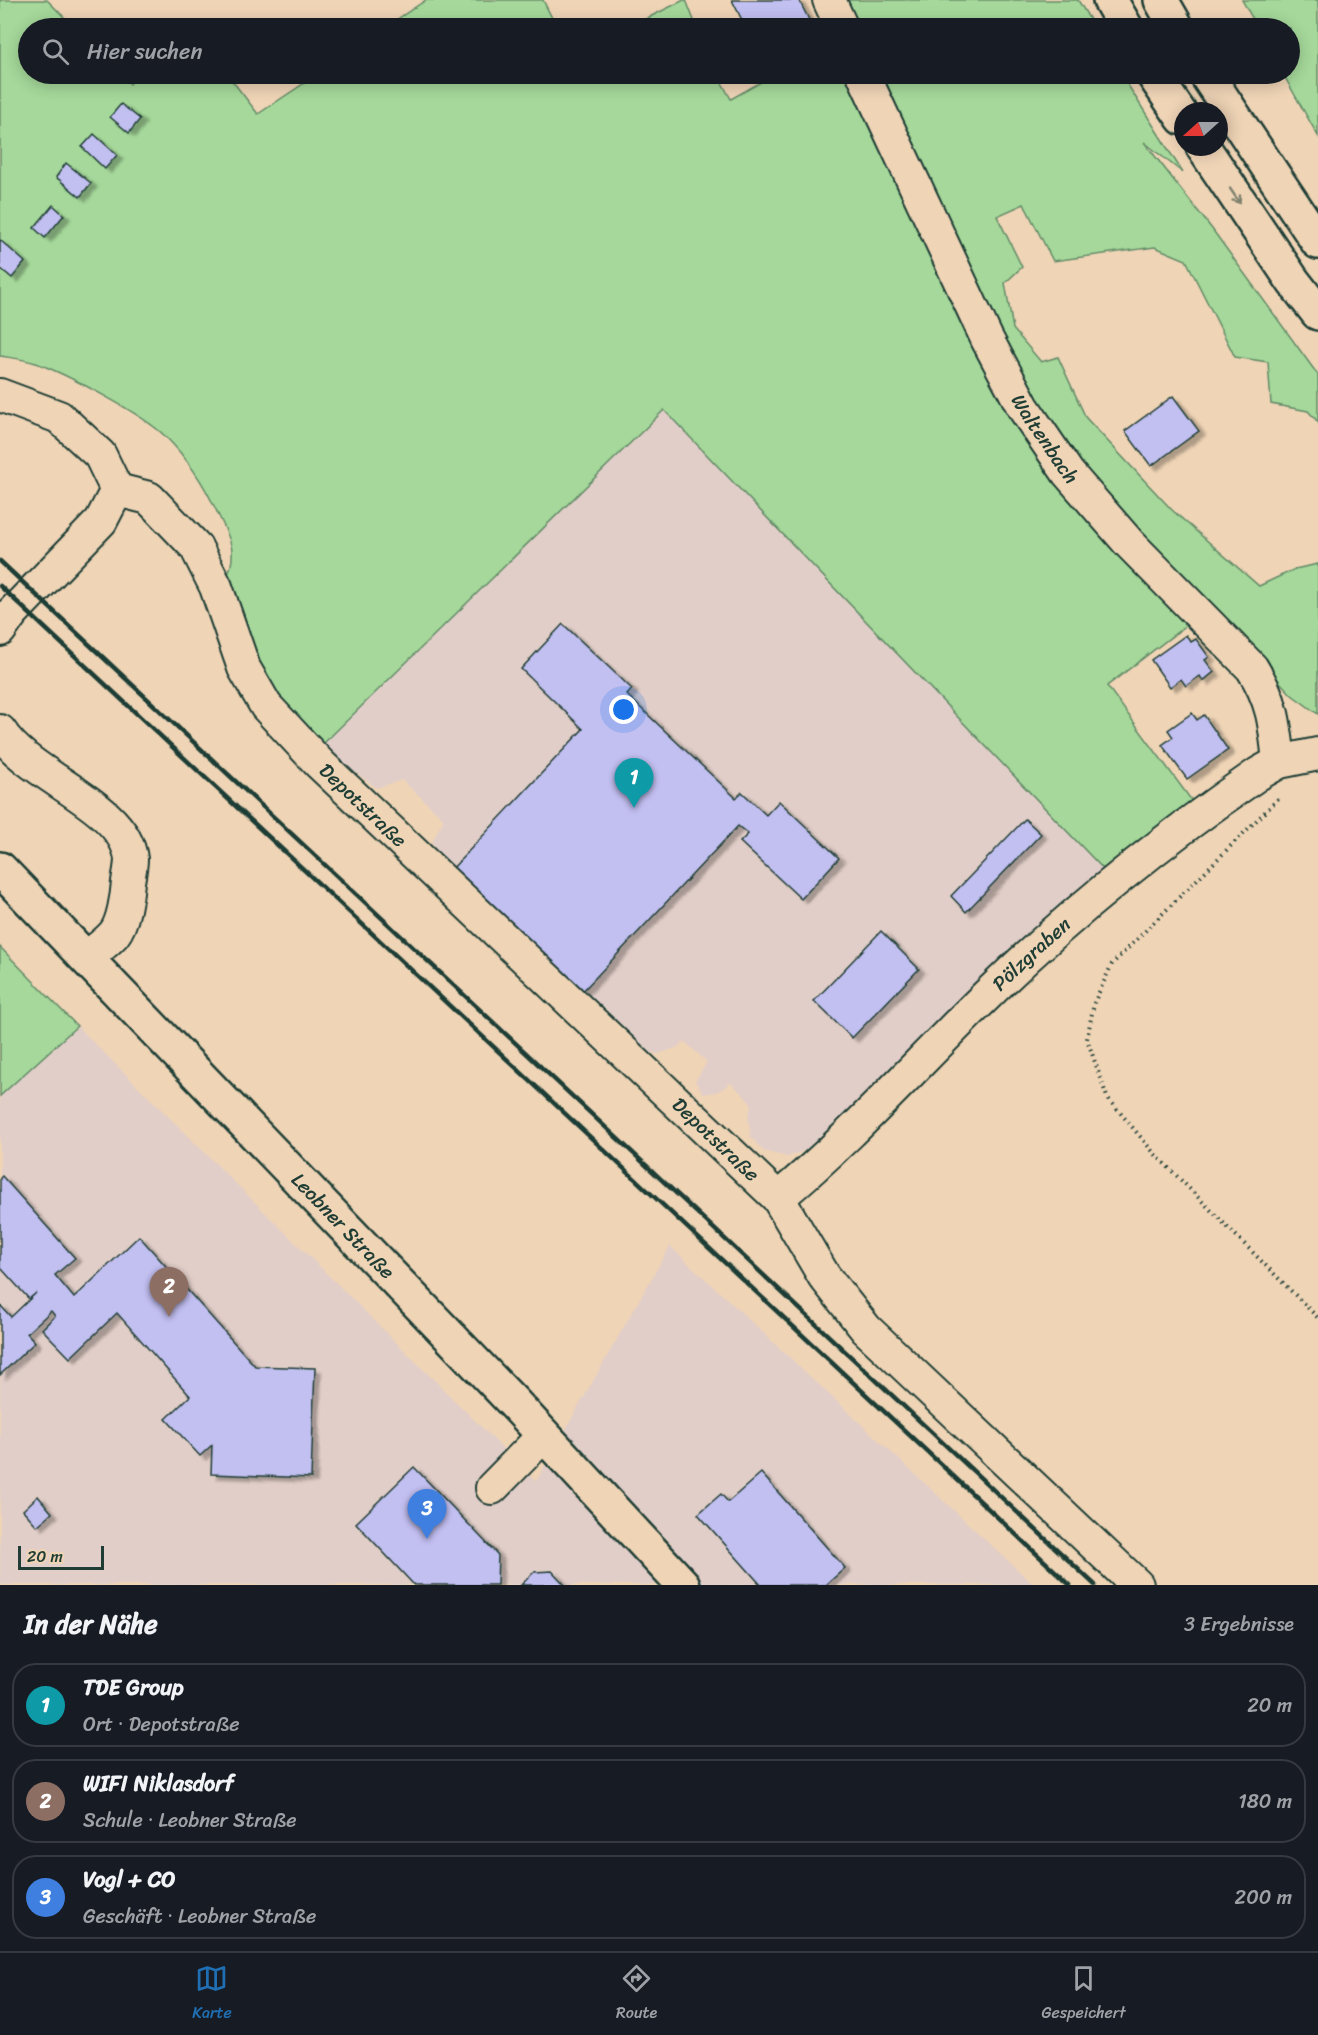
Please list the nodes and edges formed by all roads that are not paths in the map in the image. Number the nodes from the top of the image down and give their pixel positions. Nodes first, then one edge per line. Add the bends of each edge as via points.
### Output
1 (829, 0) edge
2 (1110, 0) edge
3 (1161, 0) edge
4 (837, 18) edge
5 (1120, 18) edge
6 (1171, 18) edge
7 (868, 84) edge
8 (1160, 84) edge
9 (1213, 84) edge
10 (1174, 105) edge
11 (1209, 156) edge
12 (1318, 242) edge
13 (1318, 313) edge
14 (0, 395) edge
15 (117, 490) junction
16 (0, 630) edge
17 (0, 731) edge
18 (1318, 754) edge
19 (1279, 762) junction
20 (0, 869) edge
21 (86, 958) junction
22 (778, 1198) junction
23 (544, 1436) junction
24 (492, 1488) dead end
25 (683, 1585) edge
26 (1137, 1585) edge

1 - 4 street
2 - 5 main road
3 - 6 main road
7 - 19 street, Waltenbach via 1023,407 1068,473 1129,543 1252,668 1274,712
8 - 10 main road
9 - 12 main road
11 -> 13 main road
14 - 15 street via 59,417 100,455
15 - 16 street via 101,521
15 - 22 street, Depotstraße via 149,498 196,547 216,587 244,668 266,706 320,764
17 - 21 street via 38,771 83,798 119,829 131,858 127,894 116,933
18 - 19 street, Pölzgraben
19 - 22 street, Pölzgraben via 1229,794 1060,928 931,1049 829,1156
20 - 21 main road, Leobner Straße
21 - 23 main road, Leobner Straße
22 - 26 street, Depotstraße via 824,1276 866,1329
23 - 24 street
23 - 25 main road, Leobner Straße

